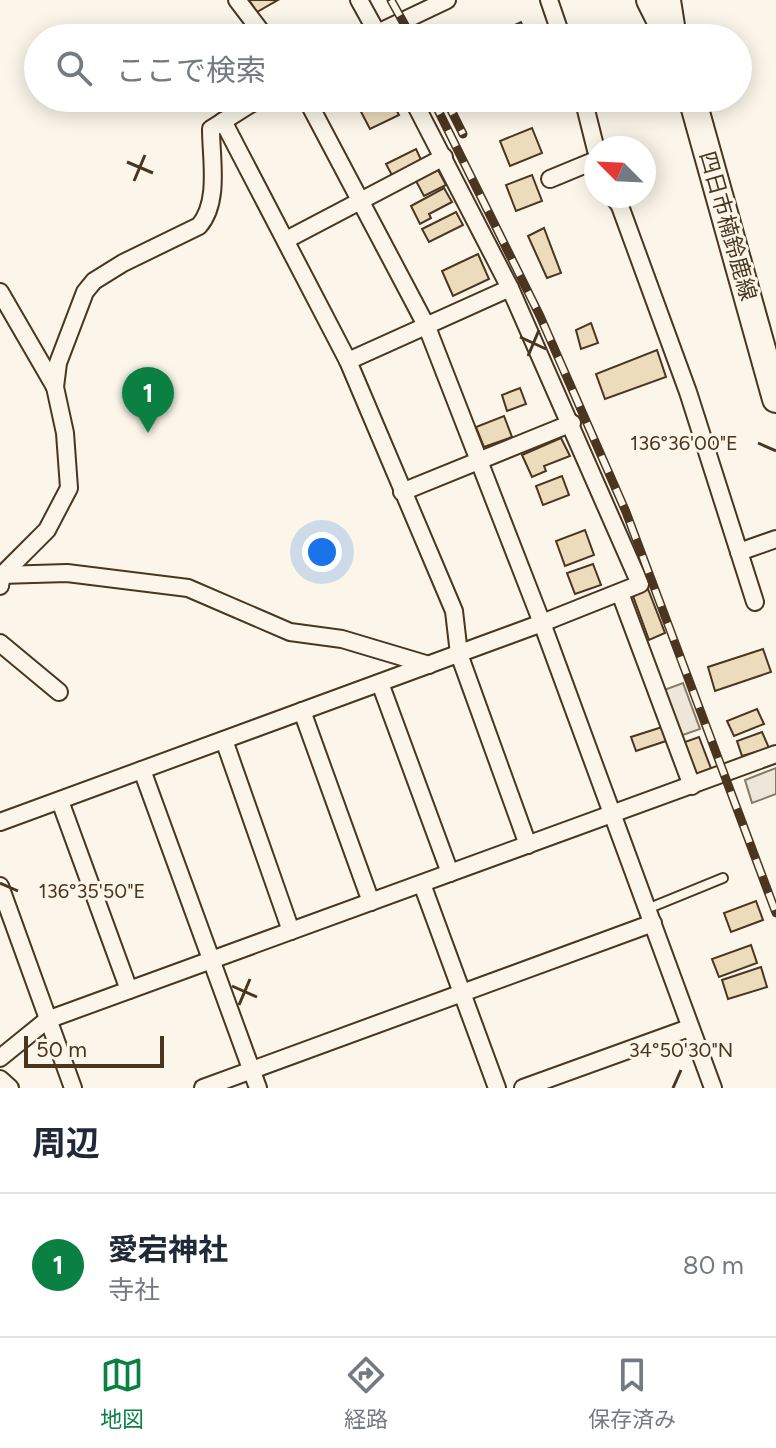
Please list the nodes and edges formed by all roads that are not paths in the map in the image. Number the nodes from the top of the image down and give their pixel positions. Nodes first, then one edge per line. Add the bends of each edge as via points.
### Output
1 (237, 0) edge
2 (359, 0) edge
3 (447, 0) edge
4 (549, 0) edge
5 (650, 0) edge
6 (672, 0) edge
7 (255, 24) edge
8 (370, 24) edge
9 (399, 24) edge
10 (557, 24) edge
11 (662, 24) edge
12 (676, 24) edge
13 (237, 112) edge
14 (314, 112) edge
15 (420, 112) edge
16 (586, 112) edge
17 (696, 112) edge
18 (223, 121) junction
19 (592, 136) edge
20 (444, 157) junction
21 (584, 165) edge
22 (550, 179) dead end
23 (361, 200) junction
24 (621, 208) edge
25 (286, 240) junction
26 (510, 288) junction
27 (0, 292) edge
28 (427, 327) junction
29 (348, 361) junction
30 (55, 387) junction
31 (776, 399) edge
32 (572, 423) junction
33 (480, 460) junction
34 (402, 492) junction
35 (776, 539) edge
36 (739, 552) junction
37 (1, 579) edge
38 (620, 593) junction
39 (755, 602) dead end
40 (542, 623) junction
41 (0, 643) edge
42 (459, 654) junction
43 (429, 665) junction
44 (380, 683) junction
45 (59, 692) dead end
46 (302, 711) junction
47 (224, 740) junction
48 (776, 754) edge
49 (142, 770) junction
50 (692, 786) junction
51 (60, 801) junction
52 (614, 813) junction
53 (0, 822) edge
54 (528, 845) junction
55 (450, 873) junction
56 (723, 878) dead end
57 (422, 884) junction
58 (0, 886) edge
59 (371, 902) junction
60 (650, 916) junction
61 (291, 931) junction
62 (211, 961) junction
63 (129, 990) junction
64 (462, 993) junction
65 (47, 1020) junction
66 (689, 1028) junction
67 (0, 1058) edge
68 (251, 1070) junction
69 (0, 1079) edge
70 (10, 1088) edge
71 (73, 1088) edge
72 (203, 1088) edge
73 (258, 1088) edge
74 (497, 1088) edge
75 (523, 1088) edge
76 (713, 1088) edge

1 - 7 street
2 - 8 street
3 - 9 street
4 - 10 street
5 - 11 main road
6 - 12 street
13 - 18 street
14 - 23 street
15 - 20 street
16 - 19 street
17 - 31 main road, 四日市楠鈴鹿線
18 - 25 street
18 - 30 street via 211,129 212,196 207,217 94,281 58,363
20 - 23 street
20 - 26 street
21 - 22 street
23 - 25 street
23 - 28 street
24 - 36 street
25 - 29 street
26 - 28 street
26 - 32 street
27 - 30 street
28 - 29 street
28 - 33 street
29 - 34 street
30 - 37 street via 69,488 47,530
32 - 33 street
32 - 38 street via 640,584
33 - 34 street
33 - 40 street
34 - 42 street via 454,611
35 - 36 street
36 - 39 street
37 - 43 street via 81,574 188,588 290,632 342,639
38 - 40 street
38 - 50 street
40 - 42 street
40 - 52 street
41 - 45 street
42 - 43 street
42 - 54 street
43 - 44 street
44 - 46 street
44 - 55 street
46 - 47 street
46 - 59 street
47 - 49 street
47 - 61 street
48 - 50 street
49 - 51 street
49 - 62 street
50 - 52 street
51 - 53 street
51 - 63 street
52 - 54 street
52 - 60 street
54 - 55 street
55 - 57 street
56 - 60 lane
57 - 59 street
57 - 64 street
58 - 65 street
59 - 61 street
60 - 64 street
60 - 66 street
61 - 62 street
62 - 63 street
62 - 68 street
63 - 65 street
64 - 68 street
64 - 74 street
65 - 67 street
65 - 71 street
66 - 75 street
66 - 76 street
68 - 72 street
68 - 73 street
69 - 70 street

